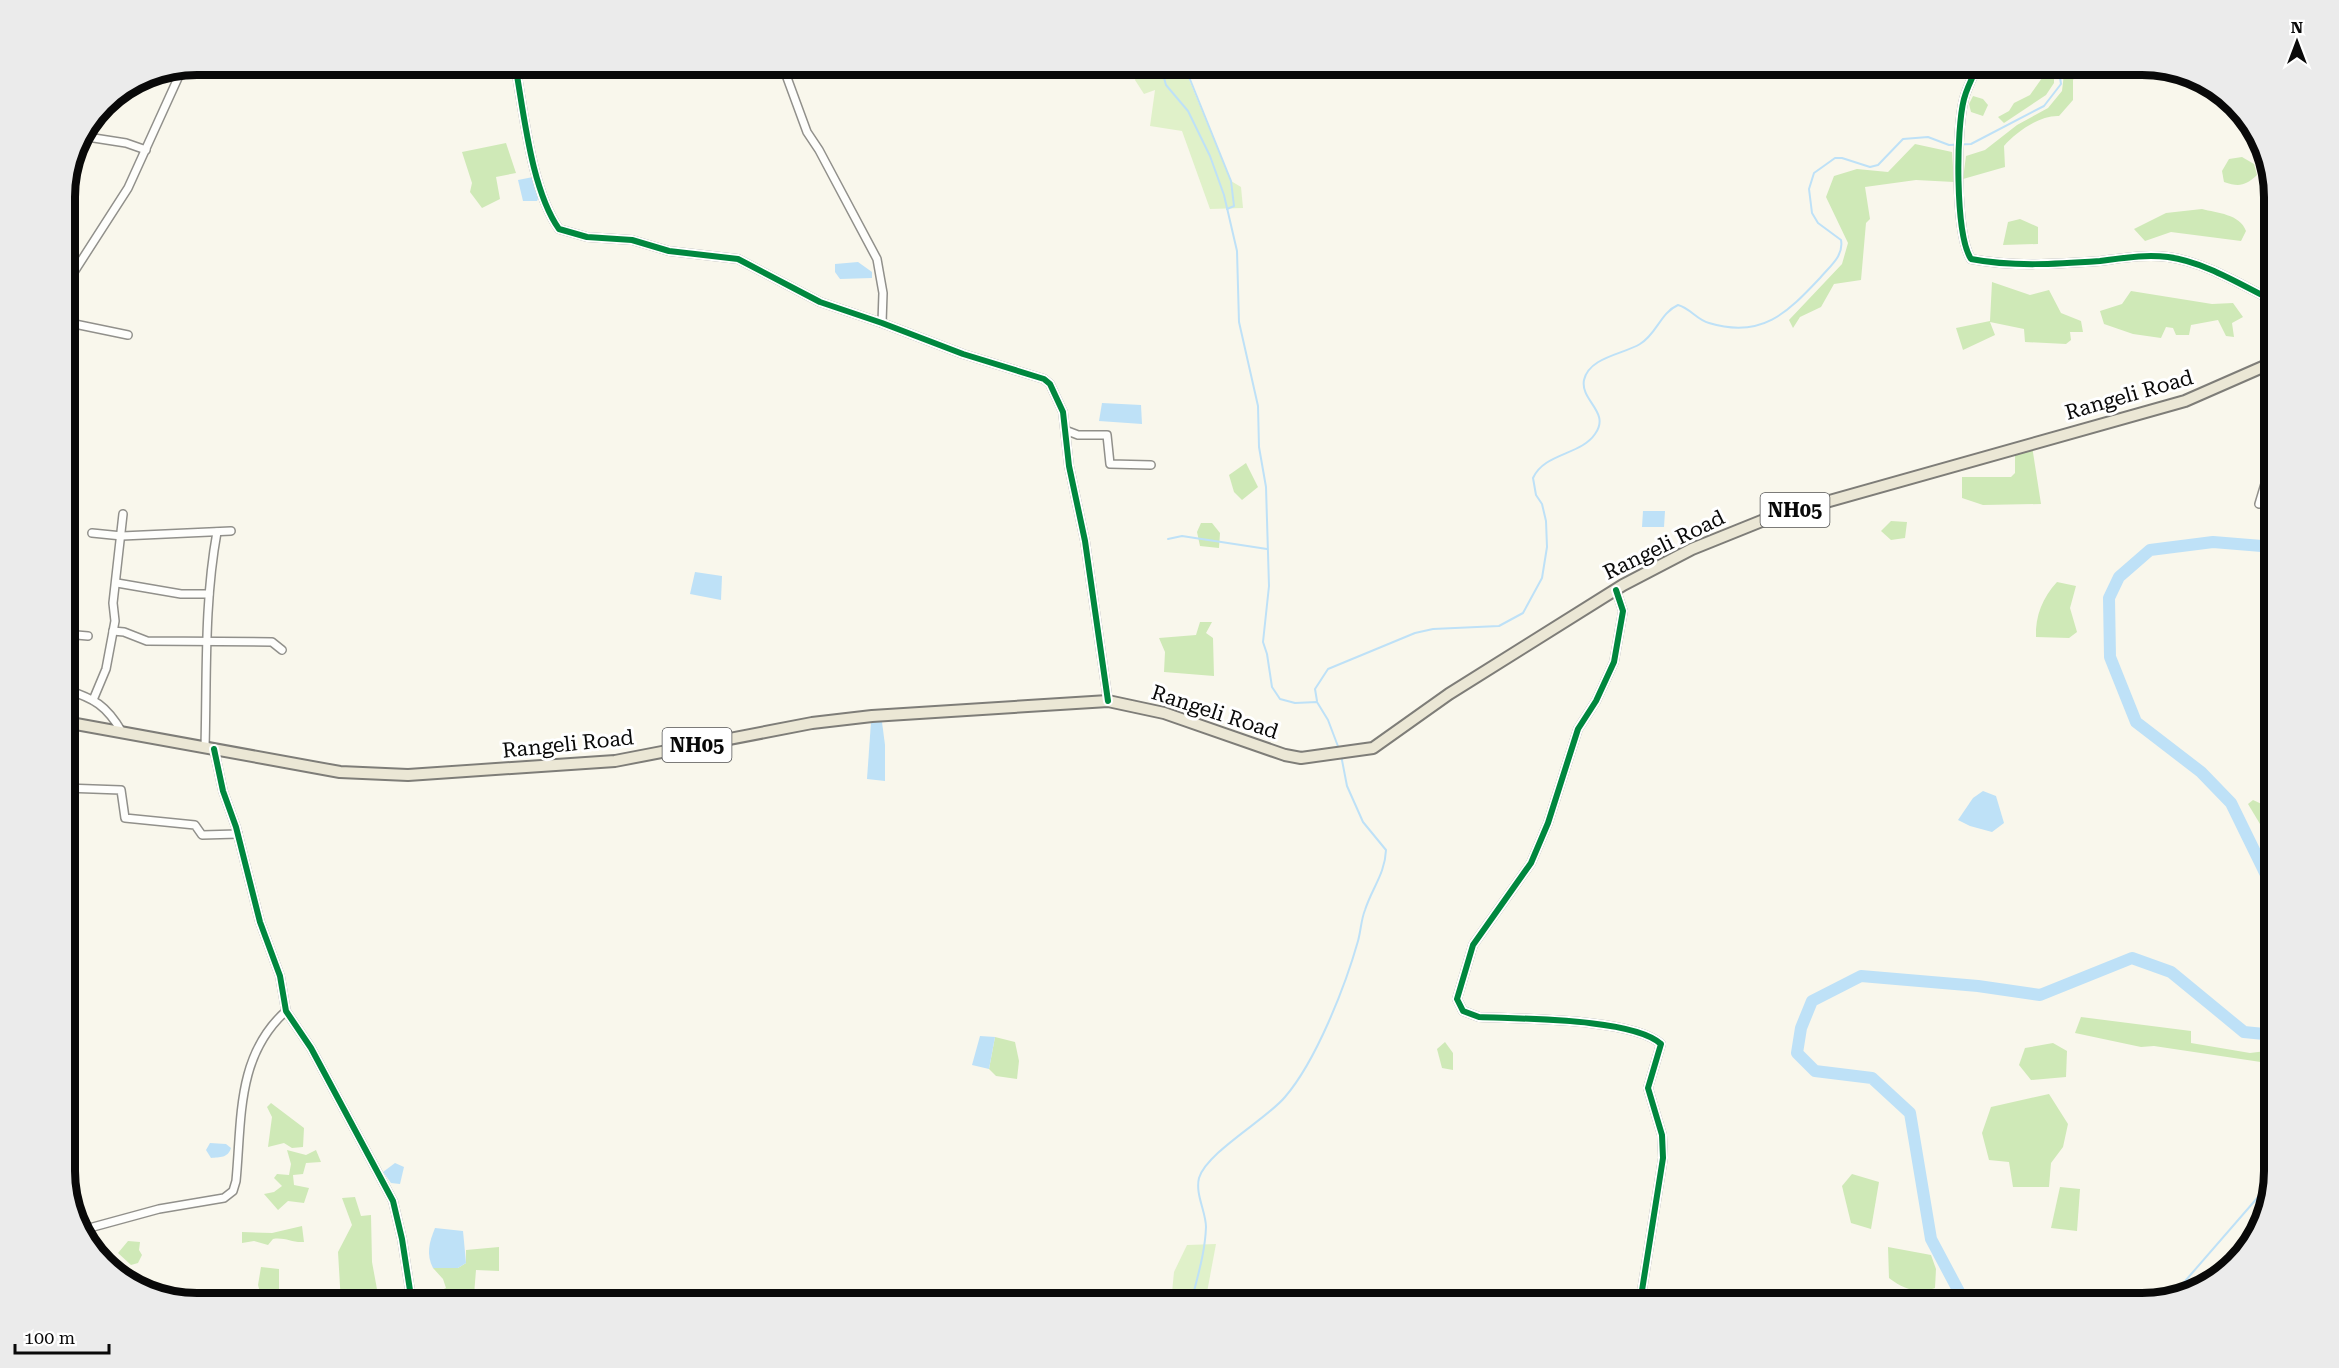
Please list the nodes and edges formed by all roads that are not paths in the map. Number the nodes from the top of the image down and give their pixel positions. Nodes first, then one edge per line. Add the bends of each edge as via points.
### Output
1 (517, 75) edge
2 (786, 75) edge
3 (1974, 75) edge
4 (179, 76) edge
5 (91, 138) edge
6 (146, 150) junction
7 (75, 270) edge
8 (2264, 296) edge
9 (882, 323) junction
10 (75, 324) edge
11 (128, 335) dead end
12 (2264, 366) edge
13 (1065, 430) junction
14 (1151, 465) dead end
15 (2264, 487) edge
16 (2259, 504) dead end
17 (123, 514) dead end
18 (231, 531) dead end
19 (92, 532) dead end
20 (217, 532) junction
21 (122, 536) junction
22 (117, 583) junction
23 (1616, 590) junction
24 (209, 594) junction
25 (113, 631) junction
26 (75, 635) edge
27 (88, 636) dead end
28 (207, 640) junction
29 (282, 650) dead end
30 (75, 693) edge
31 (93, 700) junction
32 (1108, 701) junction
33 (75, 724) edge
34 (122, 732) junction
35 (209, 748) junction
36 (75, 788) edge
37 (238, 834) junction
38 (286, 1011) junction
39 (90, 1228) edge
40 (410, 1293) edge
41 (1642, 1293) edge

1 - 9 street via 537,174 549,215 559,229 587,237 632,240 669,252 738,259 820,302
2 - 9 street via 807,132 877,260 883,293
3 - 8 street via 1964,99 1958,135 1962,228 1964,246 1971,259 2010,264 2171,257 2194,263
4 - 6 street
5 - 6 street
6 - 7 street via 128,188
9 - 13 street via 1044,379 1063,412
10 - 11 street
12 - 23 main road, Rangeli Road / NH05 via 2185,401 1769,518 1692,549
13 - 14 street via 1078,435 1107,435 1110,464
13 - 32 street
15 - 16 street
17 - 21 street
18 - 20 street
19 - 21 street
20 - 21 street
20 - 24 street
21 - 22 street
22 - 24 street via 181,594
22 - 25 street
23 - 32 main road, Rangeli Road / NH05 via 1449,694 1373,747 1357,751 1301,758 1285,755 1164,713
23 - 41 street via 1623,611 1614,662 1578,729 1531,864 1473,945 1457,999 1463,1011 1479,1017 1612,1027 1645,1033 1661,1044 1648,1088 1662,1135 1663,1158
24 - 28 street
25 - 28 street via 147,641
25 - 31 street via 106,669
26 - 27 street
28 - 29 street via 272,642
28 - 35 street
30 - 31 street
31 - 34 street via 110,711
32 - 35 main road, Rangeli Road / NH05 via 872,716 812,723 615,761 408,776 340,772
33 - 34 main road, Rangeli Road / NH05
34 - 35 main road, Rangeli Road / NH05
35 - 37 street
36 - 37 street via 121,790 125,818 195,825 202,835
37 - 38 street via 260,922 280,976
38 - 39 street via 262,1036 243,1087 233,1191 224,1198 159,1209
38 - 40 street via 311,1048 393,1201

